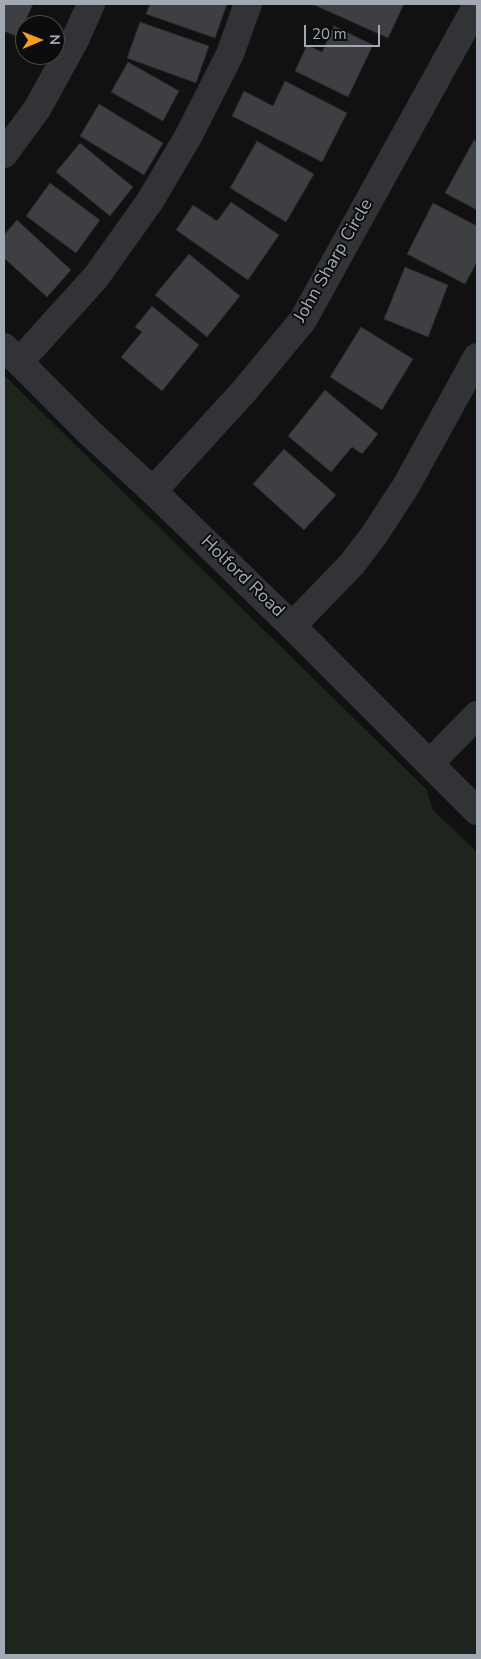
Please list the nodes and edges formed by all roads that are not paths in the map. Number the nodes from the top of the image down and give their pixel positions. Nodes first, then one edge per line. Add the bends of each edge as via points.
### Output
1 (91, 4) edge
2 (248, 4) edge
3 (477, 5) edge
4 (4, 154) edge
5 (11, 355) edge
6 (477, 357) edge
7 (153, 491) junction
8 (292, 626) junction
9 (477, 715) edge
10 (430, 763) junction
11 (477, 811) edge

1 - 4 street via 37,109
2 - 5 street via 230,54 150,201 96,277
3 - 7 street, John Sharp Circle via 302,320 245,390
5 - 7 street, Holford Road
6 - 8 street via 406,486 374,535 352,564
7 - 8 street, Holford Road
8 - 10 street, Holford Road
9 - 10 street
10 - 11 street, Holford Road

